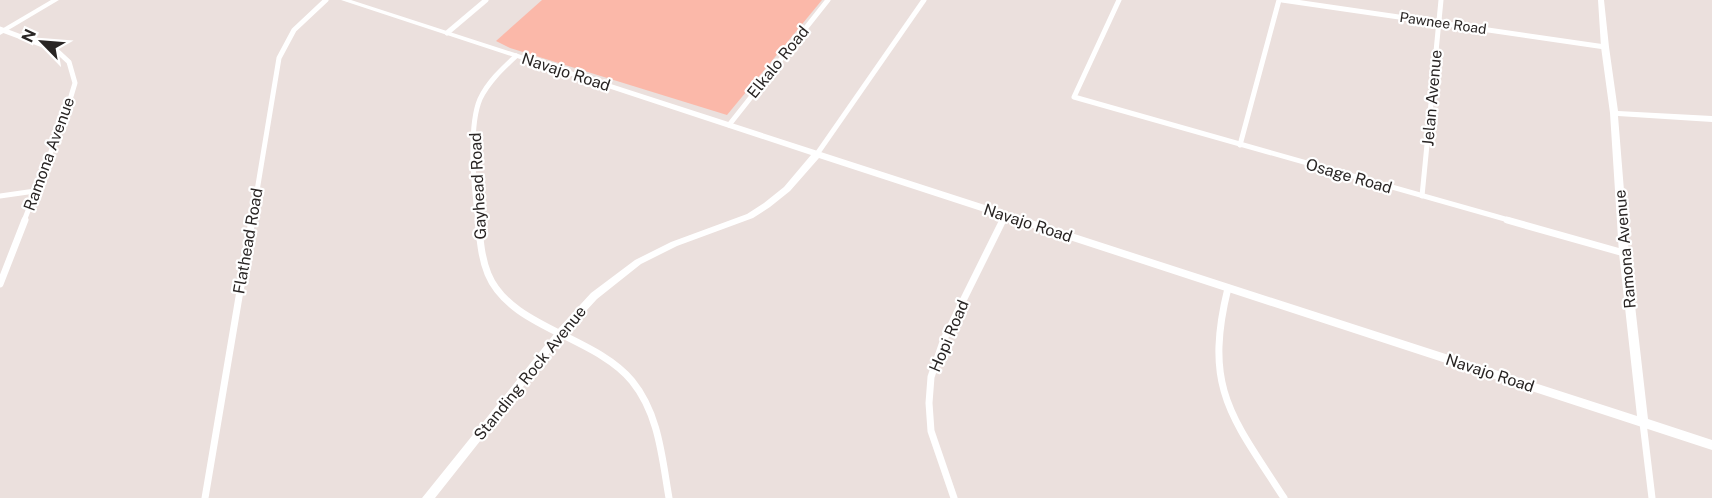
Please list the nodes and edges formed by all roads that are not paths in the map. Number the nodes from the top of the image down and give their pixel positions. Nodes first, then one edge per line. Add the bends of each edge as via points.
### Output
1 (56, 0) edge
2 (326, 0) edge
3 (344, 0) edge
4 (486, 0) edge
5 (828, 0) edge
6 (924, 0) edge
7 (1119, 0) edge
8 (1280, 0) edge
9 (1441, 0) edge
10 (1601, 0) edge
11 (1439, 22) junction
12 (2, 31) edge
13 (447, 33) junction
14 (1605, 47) junction
15 (516, 56) junction
16 (1614, 113) junction
17 (1712, 119) edge
18 (729, 124) junction
19 (1240, 145) junction
20 (817, 154) junction
21 (36, 191) junction
22 (0, 196) edge
23 (1422, 196) junction
24 (1005, 215) junction
25 (1624, 253) junction
26 (0, 284) edge
27 (1228, 288) junction
28 (561, 332) junction
29 (1643, 423) junction
30 (1712, 445) edge
31 (205, 498) edge
32 (428, 498) edge
33 (669, 498) edge
34 (954, 498) edge
35 (1284, 498) edge
36 (1652, 498) edge

1 - 12 main road
2 - 31 street, Flathead Road via 294,30 279,58
3 - 13 main road, Navajo Road
4 - 13 street
5 - 18 street, Elkalo Road
6 - 20 street, Standing Rock Avenue
7 - 19 street, Osage Road via 1074,97
8 - 11 street, Pawnee Road
8 - 19 street
9 - 11 street, Jelan Avenue
10 - 14 main road, Ramona Avenue
11 - 14 street, Pawnee Road
11 - 23 street, Jelan Avenue
12 - 21 street, Ramona Avenue via 56,50 69,62 75,83
13 - 15 main road, Navajo Road
14 - 16 main road, Ramona Avenue
15 - 18 main road, Navajo Road
15 - 28 street, Gayhead Road via 485,91 475,119 479,238 486,272 495,286 524,312
16 - 17 main road
16 - 25 main road, Ramona Avenue
18 - 20 main road, Navajo Road
19 - 23 street, Osage Road
20 - 24 main road, Navajo Road
20 - 28 main road, Standing Rock Avenue via 768,205 638,262 594,296
21 - 22 street
21 - 26 street, Ramona Avenue
23 - 25 street, Osage Road
24 - 27 main road, Navajo Road
24 - 34 street, Hopi Road via 944,339 931,376 931,431
25 - 29 main road, Ramona Avenue
27 - 29 main road, Navajo Road
27 - 35 street via 1219,328 1220,382 1240,429
28 - 32 main road, Standing Rock Avenue
28 - 33 street, Gayhead Road via 621,369 642,396 657,431
29 - 30 main road, Navajo Road
29 - 36 street, Ramona Avenue

